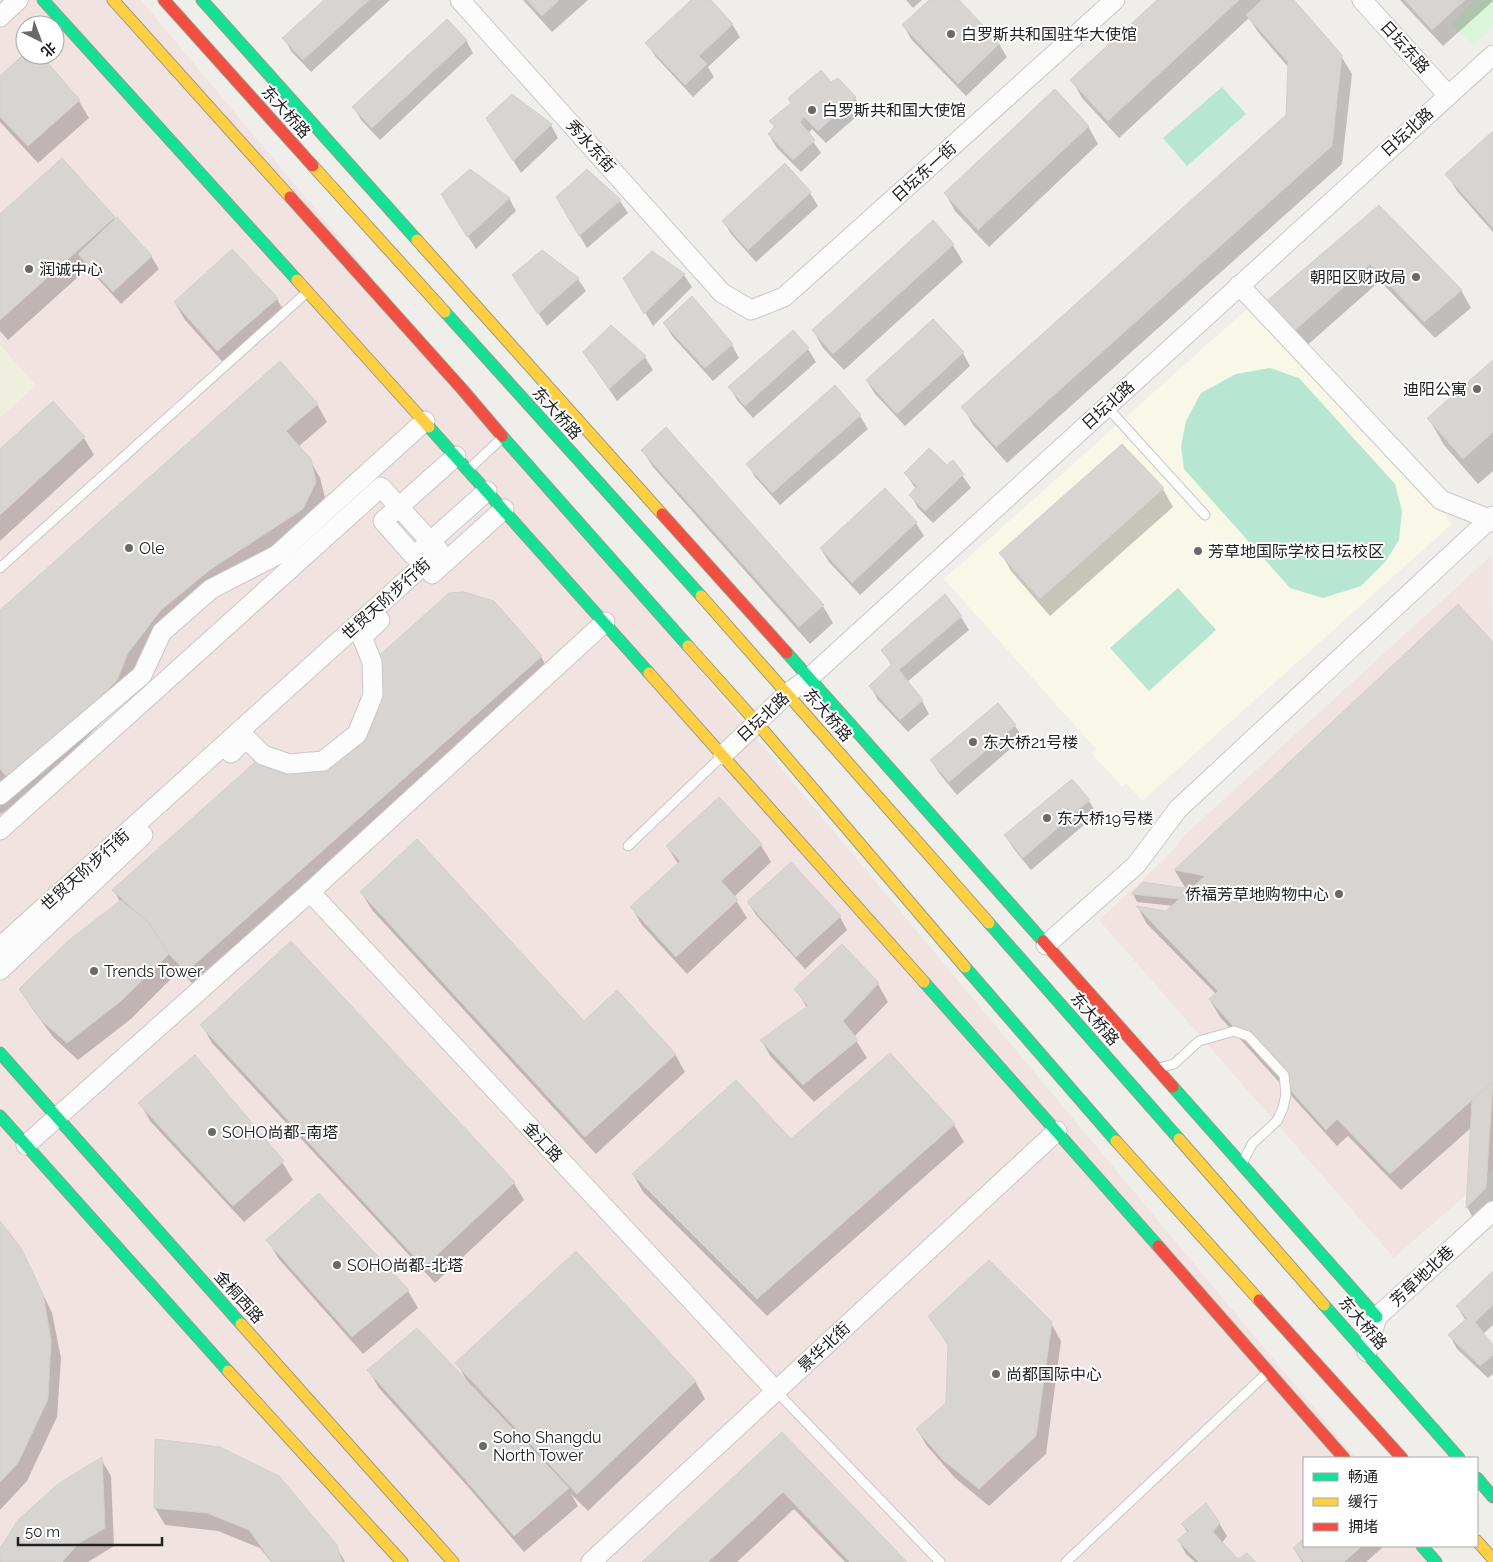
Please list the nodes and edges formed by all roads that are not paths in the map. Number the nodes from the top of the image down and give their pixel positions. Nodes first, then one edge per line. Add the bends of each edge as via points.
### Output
1 (18, 0) edge
2 (43, 0) edge
3 (113, 0) edge
4 (164, 0) edge
5 (202, 0) edge
6 (460, 0) edge
7 (1115, 0) edge
8 (1362, 0) edge
9 (0, 16) edge
10 (1493, 55) edge
11 (1448, 95) junction
12 (1239, 285) junction
13 (308, 292) junction
14 (722, 293) joint
15 (1106, 406) junction
16 (424, 421) junction
17 (503, 436) junction
18 (456, 456) junction
19 (468, 470) junction
20 (487, 491) junction
21 (398, 507) junction
22 (504, 509) junction
23 (1205, 515) dead end
24 (1492, 519) edge
25 (430, 542) junction
26 (0, 568) edge
27 (605, 622) junction
28 (809, 678) junction
29 (788, 693) junction
30 (757, 723) junction
31 (723, 756) junction
32 (0, 796) edge
33 (0, 830) edge
34 (628, 846) dead end
35 (310, 892) junction
36 (1046, 945) junction
37 (0, 947) edge
38 (959, 959) junction
39 (0, 970) edge
40 (960, 978) dead end
41 (962, 1007) dead end
42 (964, 1026) junction
43 (0, 1054) edge
44 (1157, 1069) junction
45 (0, 1116) edge
46 (57, 1118) junction
47 (1057, 1131) junction
48 (26, 1145) junction
49 (1242, 1164) junction
50 (1493, 1210) edge
51 (1377, 1317) junction
52 (1367, 1352) junction
53 (1267, 1373) junction
54 (776, 1391) junction
55 (1343, 1457) edge
56 (1401, 1457) edge
57 (1459, 1457) edge
58 (1478, 1479) edge
59 (1493, 1496) edge
60 (1478, 1542) edge
61 (1493, 1559) edge
62 (402, 1562) edge
63 (453, 1562) edge
64 (591, 1562) edge
65 (940, 1562) edge
66 (1066, 1562) edge

1 - 9 street
2 - 13 main road
3 - 17 main road
4 - 29 main road, 东大桥路
5 - 28 main road
6 - 14 street, 秀水东街
7 - 14 street, 日坛东一街 via 784,297 751,310
8 - 11 street, 日坛东路
10 - 11 street, 日坛北路
11 - 12 street, 日坛北路
12 - 15 street, 日坛北路
12 - 24 street via 1441,500
13 - 16 main road
13 - 26 lane
15 - 23 lane
15 - 28 street, 日坛北路
16 - 18 main road
16 - 32 street via 277,555 211,589 162,632 142,675
17 - 19 lane
17 - 30 main road
18 - 19 main road
18 - 21 street
19 - 20 main road
20 - 22 main road
20 - 25 street
21 - 25 street, 世贸天阶步行街
21 - 33 street, 世贸天阶步行街 via 381,487
22 - 27 main road
22 - 39 street via 362,636 372,662 372,695 357,734 323,762 289,764 263,755 246,738
24 - 36 street via 1178,809 1136,865
25 - 37 street, 世贸天阶步行街 via 438,551
27 - 31 main road
27 - 35 street
28 - 29 street, 日坛北路
28 - 36 main road
29 - 30 street, 日坛北路
29 - 52 main road, 东大桥路
30 - 31 street, 日坛北路
30 - 38 main road
31 - 34 lane
31 - 42 main road
35 - 46 street
35 - 54 street, 金汇路
36 - 44 main road
38 - 40 main road
38 - 56 main road via 1084,1106
41 - 42 main road
42 - 47 main road
43 - 46 main road, 金桐西路
44 - 49 main road
44 - 49 lane via 1174,1064 1199,1041 1234,1031 1248,1036 1284,1075 1284,1108 1277,1121 1252,1144
45 - 48 main road
46 - 48 street
46 - 63 main road, 金桐西路
47 - 53 main road
47 - 54 street, 景华北街
48 - 62 main road via 292,1444
49 - 51 main road
50 - 51 street, 芳草地北巷
51 - 52 street, 芳草地北巷
52 - 57 main road, 东大桥路
53 - 55 main road
53 - 66 lane
54 - 64 street, 景华北街
54 - 65 lane
58 - 59 main road
60 - 61 main road

